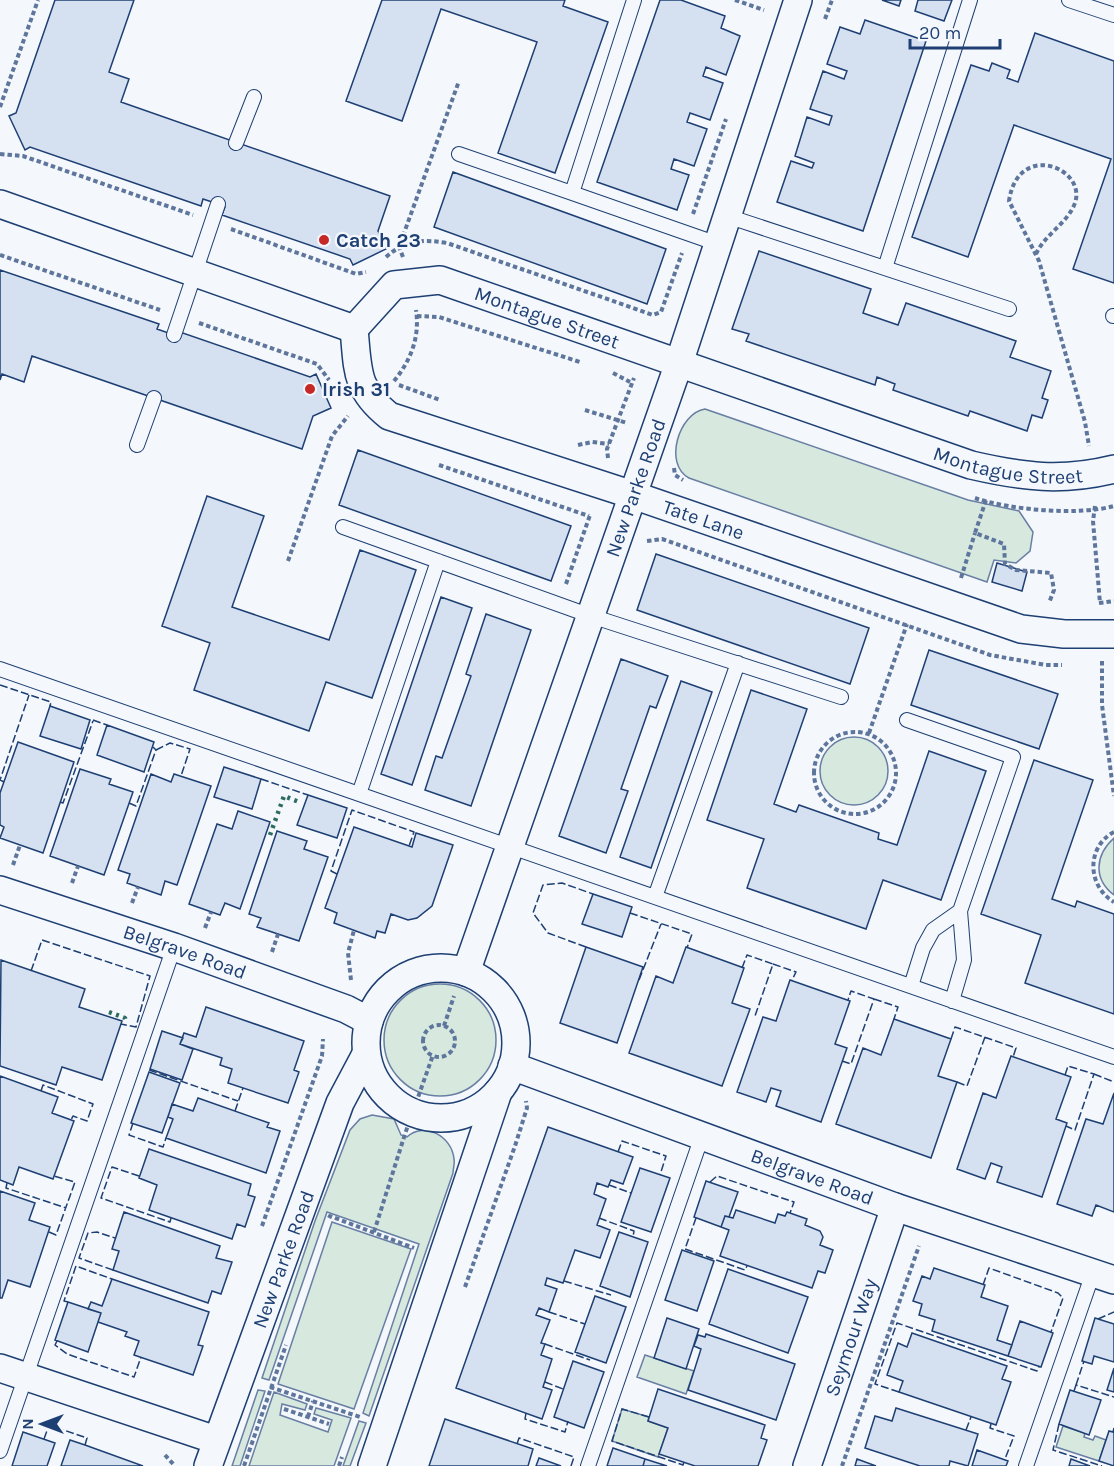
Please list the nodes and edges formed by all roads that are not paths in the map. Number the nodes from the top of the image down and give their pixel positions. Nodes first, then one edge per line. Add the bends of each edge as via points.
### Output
1 (634, 0) edge
2 (798, 0) edge
3 (970, 0) edge
4 (1069, 0) edge
5 (1114, 15) edge
6 (254, 97) dead end
7 (236, 143) dead end
8 (459, 154) dead end
9 (572, 193) junction
10 (0, 204) edge
11 (218, 204) dead end
12 (727, 216) junction
13 (718, 244) junction
14 (885, 268) junction
15 (195, 272) junction
16 (1009, 309) dead end
17 (354, 329) junction
18 (174, 335) dead end
19 (680, 363) junction
20 (153, 398) dead end
21 (137, 445) dead end
22 (1104, 472) edge
23 (633, 495) junction
24 (343, 527) dead end
25 (438, 561) junction
26 (591, 616) junction
27 (1105, 633) edge
28 (738, 663) junction
29 (0, 669) edge
30 (841, 697) dead end
31 (907, 720) dead end
32 (359, 794) junction
33 (510, 845) junction
34 (0, 890) edge
35 (655, 897) junction
36 (960, 911) junction
37 (174, 947) junction
38 (462, 979) junction
39 (911, 986) junction
40 (952, 1001) junction
41 (369, 1021) junction
42 (366, 1054) junction
43 (1114, 1057) edge
44 (512, 1066) junction
45 (498, 1092) junction
46 (702, 1136) junction
47 (895, 1207) junction
48 (1103, 1277) edge
49 (0, 1368) edge
50 (26, 1377) junction
51 (216, 1440) junction
52 (0, 1451) edge
53 (208, 1466) edge
54 (372, 1466) edge
55 (588, 1466) edge
56 (807, 1466) edge
57 (1026, 1466) edge

1 - 9 lane
2 - 12 street, New Parke Road
3 - 14 lane
4 - 5 lane
6 - 7 lane
8 - 9 lane
9 - 13 lane
10 - 15 street
11 - 15 lane
12 - 13 street, New Parke Road
12 - 14 lane
13 - 19 street, New Parke Road
14 - 16 lane
15 - 17 street
15 - 18 lane
17 - 19 street, Montague Street via 394,285 440,280
17 - 23 street, Tate Lane via 358,372 370,400 389,416
19 - 22 street, Montague Street via 971,465 1019,477
19 - 23 street, New Parke Road
20 - 21 lane
23 - 26 street, New Parke Road
23 - 27 street, Tate Lane via 1021,629
24 - 25 lane
25 - 26 lane
25 - 32 lane
26 - 28 lane
26 - 33 street, New Parke Road
28 - 30 lane
28 - 35 lane
29 - 32 lane
31 - 36 lane via 1013,757
32 - 33 lane
33 - 35 lane
33 - 38 street, New Parke Road
34 - 37 street, Belgrave Road
35 - 39 lane
36 - 39 lane via 933,930
36 - 40 lane via 964,960
37 - 41 street, Belgrave Road via 346,1009
37 - 50 lane
38 - 41 street via 442,968 418,971 391,987
38 - 44 street via 486,983 502,1000 512,1020 516,1043
39 - 40 lane
40 - 43 lane
41 - 42 street
42 - 45 street via 374,1078 388,1097 414,1113 432,1118 457,1117 480,1108
42 - 51 street, New Parke Road via 340,1104
44 - 45 street
44 - 46 street, Belgrave Road
45 - 54 street
46 - 47 street, Belgrave Road
46 - 55 lane
47 - 48 street, Belgrave Road
47 - 56 street, Seymour Way
48 - 57 lane
49 - 50 street
50 - 51 street
50 - 52 lane
51 - 53 street, New Parke Road

